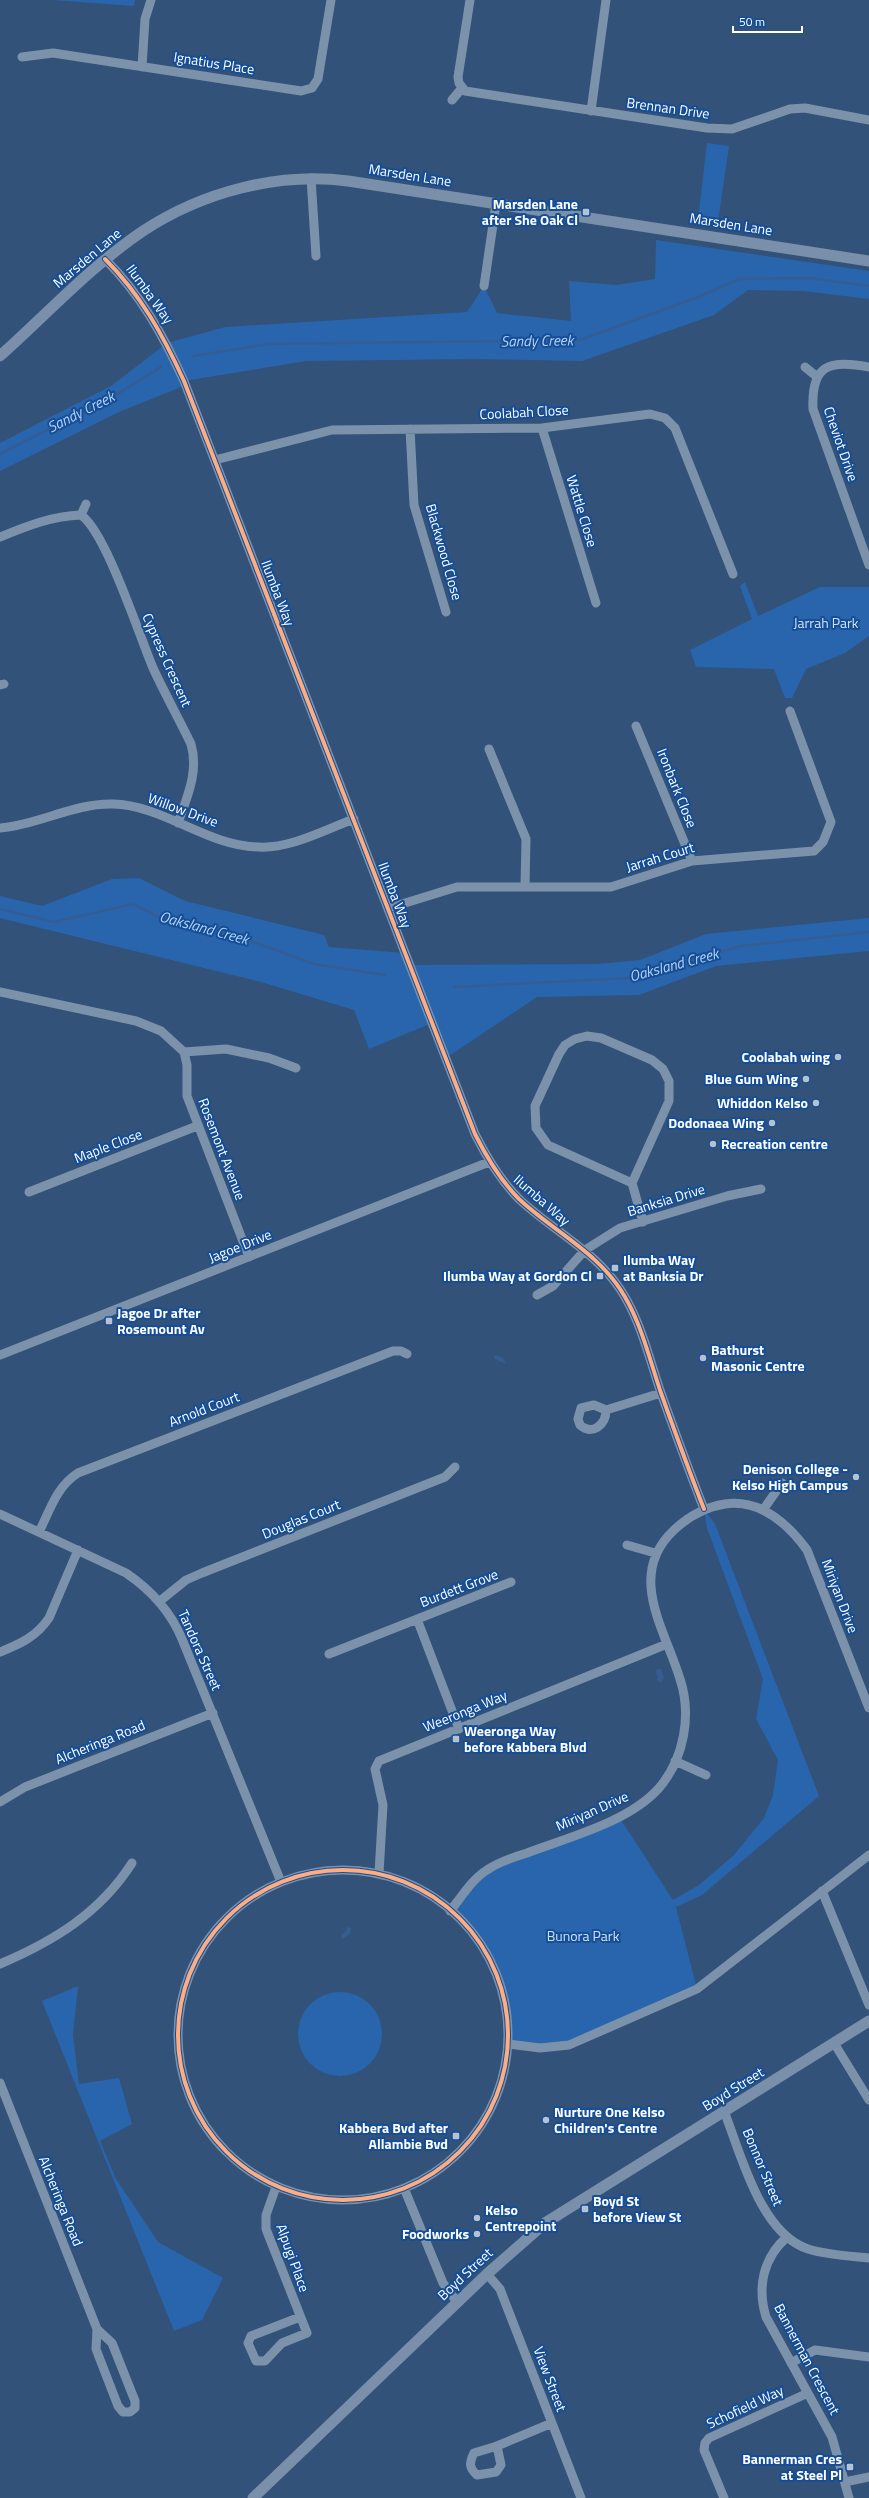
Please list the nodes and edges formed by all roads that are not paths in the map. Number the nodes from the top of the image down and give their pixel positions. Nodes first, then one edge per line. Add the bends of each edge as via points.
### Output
1 (151, 0) edge
2 (331, 0) edge
3 (470, 0) edge
4 (606, 0) edge
5 (22, 57) dead end
6 (142, 67) junction
7 (462, 88) junction
8 (452, 100) dead end
9 (591, 111) junction
10 (869, 120) edge
11 (311, 178) junction
12 (496, 204) junction
13 (316, 256) dead end
14 (105, 260) junction
15 (869, 261) edge
16 (484, 286) dead end
17 (0, 355) edge
18 (805, 367) dead end
19 (869, 368) edge
20 (816, 376) junction
21 (542, 428) junction
22 (410, 429) junction
23 (215, 460) junction
24 (86, 504) dead end
25 (81, 515) junction
26 (0, 537) edge
27 (869, 565) edge
28 (733, 574) dead end
29 (596, 603) dead end
30 (446, 612) dead end
31 (790, 711) dead end
32 (636, 726) dead end
33 (489, 749) dead end
34 (354, 819) junction
35 (178, 823) junction
36 (0, 828) edge
37 (692, 860) junction
38 (525, 886) junction
39 (389, 908) junction
40 (0, 992) edge
41 (184, 1052) junction
42 (296, 1068) dead end
43 (197, 1126) junction
44 (489, 1162) junction
45 (632, 1183) junction
46 (761, 1189) dead end
47 (29, 1192) dead end
48 (643, 1222) junction
49 (585, 1250) junction
50 (250, 1257) junction
51 (537, 1295) dead end
52 (407, 1354) dead end
53 (0, 1355) edge
54 (661, 1393) junction
55 (606, 1410) dead end
56 (455, 1467) dead end
57 (782, 1483) dead end
58 (704, 1509) junction
59 (763, 1510) junction
60 (0, 1514) edge
61 (39, 1532) junction
62 (627, 1545) dead end
63 (78, 1550) junction
64 (655, 1553) junction
65 (511, 1582) dead end
66 (160, 1601) junction
67 (417, 1619) junction
68 (667, 1644) junction
69 (0, 1652) edge
70 (329, 1654) dead end
71 (869, 1708) edge
72 (213, 1713) junction
73 (459, 1729) junction
74 (675, 1761) junction
75 (706, 1775) dead end
76 (0, 1802) edge
77 (869, 1855) edge
78 (132, 1863) dead end
79 (379, 1873) junction
80 (281, 1882) junction
81 (822, 1891) junction
82 (450, 1911) junction
83 (0, 1964) edge
84 (869, 2005) edge
85 (869, 2021) edge
86 (834, 2043) junction
87 (508, 2044) junction
88 (0, 2083) edge
89 (2, 2093) edge
90 (869, 2100) edge
91 (724, 2111) junction
92 (276, 2187) junction
93 (404, 2188) junction
94 (787, 2237) junction
95 (869, 2258) edge
96 (487, 2274) junction
97 (457, 2302) junction
98 (300, 2316) junction
99 (97, 2329) junction
100 (869, 2357) edge
101 (791, 2363) junction
102 (808, 2392) junction
103 (552, 2423) junction
104 (497, 2446) dead end
105 (869, 2477) edge
106 (845, 2482) junction
107 (253, 2498) edge
108 (581, 2498) edge
109 (724, 2498) edge
110 (849, 2498) edge

1 - 6 street via 145,19
2 - 6 street, Ignatius Place via 318,79 312,88 301,91
3 - 7 street via 458,77
4 - 9 street
5 - 6 street, Ignatius Place via 53,53
7 - 8 street
7 - 9 street, Brennan Drive via 473,93
9 - 10 street, Brennan Drive via 719,129 746,126 790,109 805,108
11 - 12 main road, Marsden Lane via 348,181
11 - 13 street
11 - 14 main road, Marsden Lane via 243,188 209,198 160,221
12 - 15 main road, Marsden Lane
12 - 16 street
14 - 17 main road, Marsden Lane
14 - 23 street, Ilumba Way via 134,290 167,343
18 - 20 street
19 - 20 street via 843,364 822,371
20 - 27 street, Cheviot Drive via 812,389 813,409
21 - 22 street, Coolabah Close
21 - 28 street, Coolabah Close via 650,414 665,418 675,428
21 - 29 street, Wattle Close
22 - 23 street, Coolabah Close via 332,430
22 - 30 street, Blackwood Close via 414,505
23 - 34 street, Ilumba Way
24 - 25 street
25 - 26 street via 55,517
25 - 35 street, Cypress Crescent via 89,520 104,551 153,668 191,744 195,757 193,777
31 - 37 street, Jarrah Court via 831,822 823,842 814,851
32 - 37 street, Ironbark Close
33 - 38 street via 526,839
34 - 35 street, Willow Drive via 277,846 259,848 236,844
34 - 39 street, Ilumba Way
35 - 36 street, Willow Drive via 137,808 108,804
37 - 38 street, Jarrah Court via 611,887
38 - 39 street, Jarrah Court via 458,887
39 - 44 street, Ilumba Way via 475,1134
40 - 41 street via 136,1021 161,1031
41 - 42 street via 226,1049 269,1058
41 - 43 street, Rosemont Avenue via 187,1065 187,1096
43 - 47 street, Maple Close
43 - 50 street, Rosemont Avenue
44 - 49 street, Ilumba Way via 520,1199
44 - 50 street, Jagoe Drive
45 - 45 street via 548,1145 536,1128 535,1106 559,1054 565,1045 575,1039 586,1036 601,1038 652,1060 663,1068 669,1081 669,1101
45 - 48 street
46 - 48 street, Banksia Drive via 727,1196
48 - 49 street, Banksia Drive via 620,1228
49 - 51 street, Banksia Drive via 553,1286
49 - 54 street, Ilumba Way via 603,1268 625,1297 644,1340
50 - 53 street, Jagoe Drive
52 - 61 street, Arnold Court via 393,1351 78,1473 68,1479 59,1490
54 - 55 street
54 - 58 street, Ilumba Way
56 - 66 street, Douglas Court via 445,1477 197,1575 173,1589
57 - 59 street
58 - 59 street, Miriyan Drive via 728,1504
58 - 64 street, Miriyan Drive via 677,1527
59 - 71 street, Miriyan Drive via 782,1521 807,1550
60 - 61 street, Tandora Street
61 - 63 street, Tandora Street
62 - 64 street
63 - 66 street, Tandora Street via 126,1573
63 - 69 street via 49,1618 26,1641
64 - 68 street, Miriyan Drive via 651,1584 653,1602
65 - 67 street, Burdett Grove
66 - 72 street, Tandora Street via 176,1625
67 - 70 street, Burdett Grove
67 - 73 street, Burdett Grove
68 - 73 street, Weeronga Way
68 - 74 street, Miriyan Drive via 680,1679 686,1712 683,1739
72 - 76 street, Alcheringa Road via 25,1787
72 - 80 street, Tandora Street
73 - 79 street, Weeronga Way via 384,1758 376,1765 375,1774 383,1813
74 - 75 street
74 - 82 street, Miriyan Drive via 659,1788 632,1810 493,1866 479,1877
77 - 81 street
78 - 83 street via 120,1881 91,1912 49,1941
79 - 80 street via 345,1870 321,1872
79 - 82 street via 415,1886
80 - 92 street via 244,1903 214,1930 203,1946 185,1988 178,2033 184,2078 198,2113 212,2138 242,2166
81 - 84 street
81 - 87 street via 697,1989 565,2046 540,2048
82 - 87 street via 472,1932 496,1974 503,1995
85 - 86 main road, Boyd Street
86 - 90 street
86 - 91 main road, Boyd Street
87 - 93 street via 499,2088 477,2130 446,2163
88 - 89 street, Alcheringa Road
89 - 99 street, Alcheringa Road
91 - 94 street, Bonnor Street via 761,2204 777,2228
91 - 96 main road, Boyd Street via 545,2223
92 - 93 street via 330,2200 373,2197
92 - 98 street, Alpugi Place via 266,2215 266,2229
93 - 97 street via 443,2283
94 - 95 street, Bonnor Street via 808,2248
94 - 101 street, Bannerman Crescent via 767,2263 761,2297 766,2317
96 - 97 main road, Boyd Street
96 - 103 street, View Street via 500,2289
97 - 107 main road, Boyd Street
98 - 98 street, Alpugi Place via 307,2333 282,2344 265,2361 259,2362 253,2358 248,2344 252,2336
99 - 99 street, Alcheringa Road via 112,2343 135,2401 135,2408 130,2412 123,2412 118,2406 96,2349
100 - 101 street via 814,2350
101 - 102 street, Bannerman Crescent
102 - 106 street, Bannerman Crescent via 832,2438
102 - 109 street, Schofield Way via 709,2438 705,2443 704,2450
103 - 104 street
103 - 108 street, View Street
105 - 106 street
106 - 110 street, Bannerman Crescent

